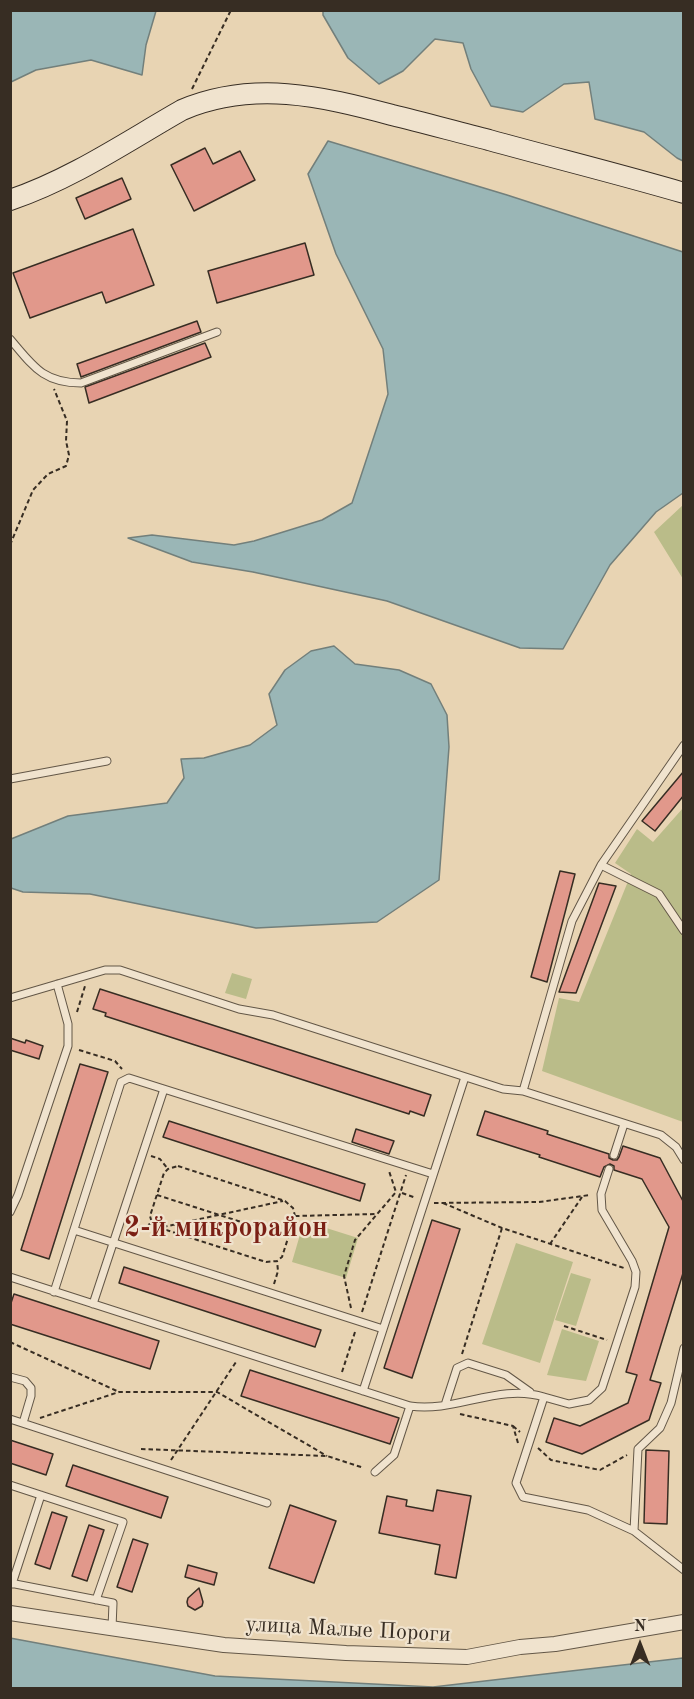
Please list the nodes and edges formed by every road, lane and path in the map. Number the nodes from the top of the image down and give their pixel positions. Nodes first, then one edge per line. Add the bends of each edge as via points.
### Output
1 (231, 10) edge
2 (182, 110) junction
3 (684, 193) edge
4 (10, 200) edge
5 (217, 332) dead end
6 (10, 339) edge
7 (49, 378) junction
8 (10, 545) edge
9 (684, 745) edge
10 (676, 755) junction
11 (684, 758) edge
12 (107, 761) dead end
13 (10, 779) edge
14 (601, 865) junction
15 (684, 931) edge
16 (89, 975) junction
17 (57, 984) junction
18 (10, 998) edge
19 (68, 1043) junction
20 (465, 1077) junction
21 (129, 1078) junction
22 (164, 1089) junction
23 (523, 1091) junction
24 (624, 1124) junction
25 (142, 1154) junction
26 (614, 1155) dead end
27 (384, 1159) junction
28 (684, 1160) edge
29 (409, 1167) junction
30 (168, 1168) junction
31 (609, 1168) dead end
32 (433, 1174) junction
33 (398, 1192) junction
34 (601, 1194) junction
35 (157, 1195) junction
36 (583, 1196) junction
37 (419, 1199) dead end
38 (285, 1201) junction
39 (432, 1203) dead end
40 (443, 1203) junction
41 (10, 1212) edge
42 (377, 1214) junction
43 (220, 1215) junction
44 (295, 1216) junction
45 (152, 1223) junction
46 (160, 1228) junction
47 (502, 1228) junction
48 (74, 1230) junction
49 (288, 1237) junction
50 (113, 1243) junction
51 (550, 1244) junction
52 (277, 1261) junction
53 (636, 1272) junction
54 (10, 1277) edge
55 (54, 1292) junction
56 (271, 1294) junction
57 (93, 1304) junction
58 (356, 1321) junction
59 (564, 1326) dead end
60 (383, 1329) junction
61 (10, 1342) edge
62 (617, 1343) junction
63 (684, 1348) edge
64 (243, 1352) junction
65 (457, 1368) junction
66 (10, 1377) edge
67 (341, 1377) dead end
68 (363, 1391) junction
69 (119, 1392) junction
70 (217, 1392) junction
71 (532, 1393) junction
72 (544, 1397) junction
73 (445, 1405) junction
74 (410, 1406) junction
75 (459, 1413) dead end
76 (10, 1419) edge
77 (23, 1423) junction
78 (513, 1426) junction
79 (530, 1440) junction
80 (132, 1449) dead end
81 (638, 1449) junction
82 (177, 1451) junction
83 (327, 1456) junction
84 (523, 1461) junction
85 (165, 1470) junction
86 (375, 1472) joint
87 (10, 1485) edge
88 (41, 1495) junction
89 (267, 1503) dead end
90 (634, 1531) junction
91 (684, 1570) edge
92 (11, 1583) edge
93 (96, 1600) junction
94 (10, 1613) edge
95 (684, 1622) edge
96 (112, 1628) junction

1 - 2 path
2 - 3 street via 236,94 307,96 362,107
2 - 4 street via 80,168
5 - 7 lane via 81,383
6 - 7 lane
7 - 8 path via 67,421 69,455 66,466 48,474 33,490
9 - 10 lane
10 - 11 lane
10 - 14 lane
12 - 13 lane
14 - 15 lane via 659,894
14 - 23 lane via 572,921
16 - 17 lane
16 - 19 path
16 - 20 lane via 120,970
17 - 18 lane
17 - 19 lane via 68,1024
19 - 21 path via 116,1061
19 - 41 lane
20 - 23 lane
20 - 32 lane
21 - 22 lane
21 - 48 lane via 121,1082
22 - 25 lane
22 - 27 lane
23 - 24 lane
24 - 26 lane
24 - 28 lane via 661,1135
25 - 30 path via 160,1159
25 - 50 lane
27 - 29 lane
27 - 33 path
29 - 32 lane
29 - 33 path
30 - 35 path
30 - 38 path via 178,1166
31 - 34 lane
32 - 60 lane
33 - 37 path
33 - 42 path
33 - 58 path
34 - 36 path
34 - 53 lane via 602,1210
35 - 43 path
35 - 45 path via 150,1216
36 - 40 path via 539,1202
36 - 51 path
38 - 43 path
38 - 44 path
39 - 40 path
40 - 47 path
42 - 44 path
42 - 58 path via 355,1240 344,1275
43 - 46 path
43 - 49 path
44 - 49 path
45 - 46 path
45 - 50 path
46 - 52 path via 266,1262
47 - 51 path
47 - 65 path
48 - 50 lane
48 - 55 lane
49 - 52 path
50 - 56 lane
50 - 57 lane
51 - 53 path
52 - 56 path
53 - 62 lane
54 - 55 lane
55 - 57 lane
56 - 58 lane
57 - 64 lane
58 - 60 lane
58 - 67 path
59 - 62 path
60 - 68 lane
61 - 69 path
62 - 72 lane via 602,1389 589,1400 569,1404
63 - 81 lane via 668,1411 660,1428
64 - 68 lane
64 - 70 path
65 - 71 lane via 468,1363 506,1375
65 - 73 lane
66 - 77 lane via 25,1381 32,1389
68 - 74 lane
69 - 70 path
69 - 77 path
70 - 82 path
70 - 83 path
71 - 72 lane
71 - 73 lane via 513,1392
72 - 79 lane
73 - 74 lane
74 - 86 lane via 394,1455
75 - 78 path
76 - 77 lane
77 - 85 lane
78 - 79 path
78 - 84 path
79 - 81 path via 551,1460 600,1470
79 - 84 lane
80 - 82 path
81 - 90 lane
82 - 83 path
82 - 85 path
83 - 86 path
84 - 90 lane via 516,1483 523,1497 588,1510
85 - 89 lane
87 - 88 lane
88 - 92 lane
88 - 93 lane via 123,1522
90 - 91 lane
92 - 93 lane
93 - 96 lane via 113,1603
94 - 96 street, улица Малые Пороги
95 - 96 street, улица Малые Пороги via 467,1657 224,1645

